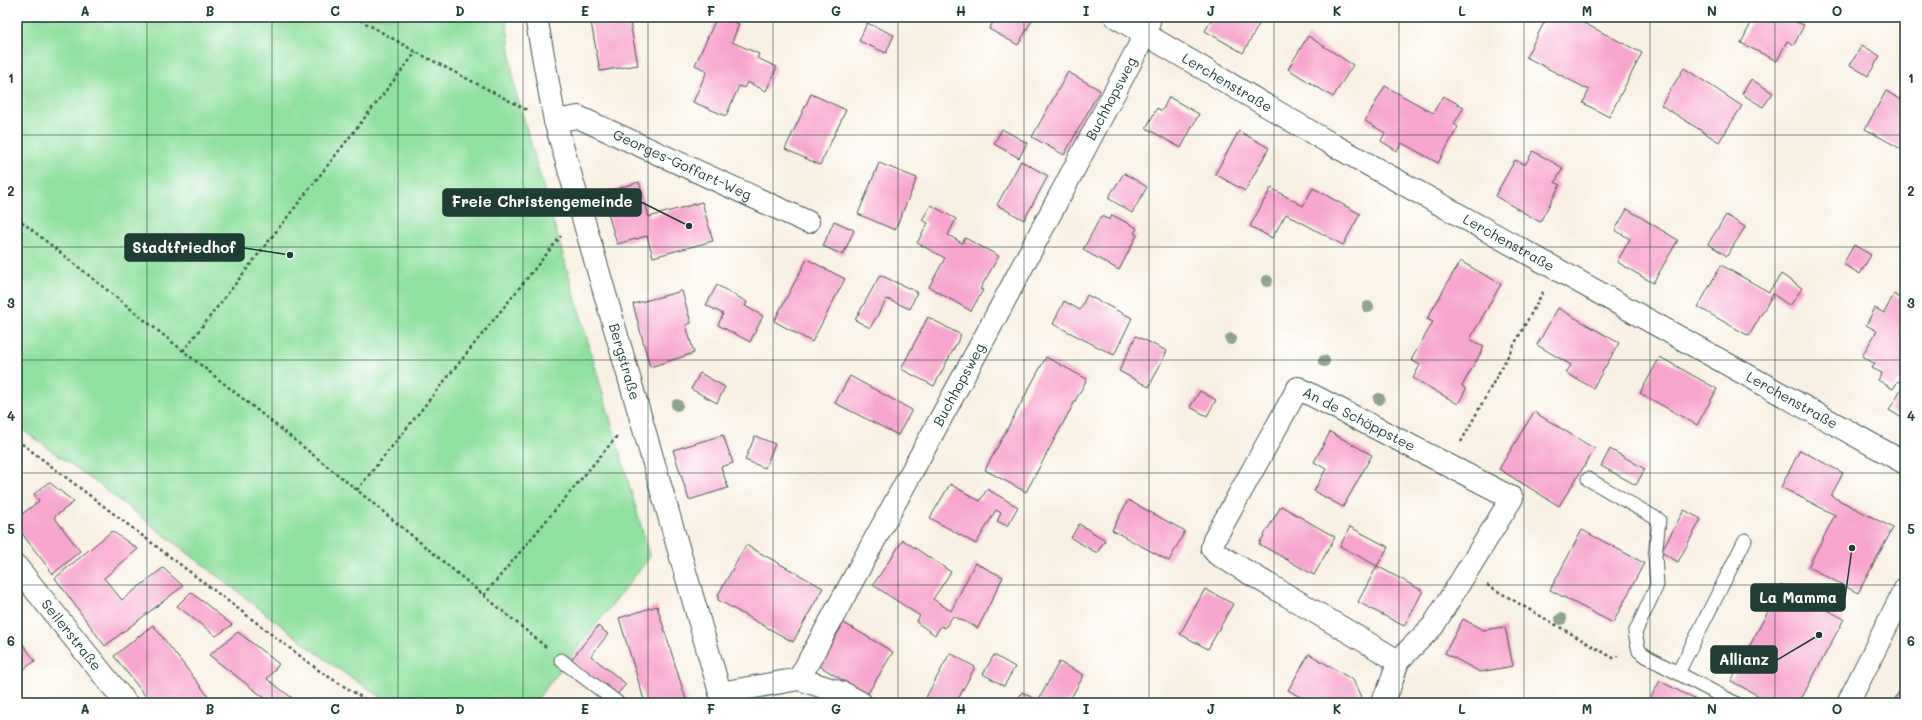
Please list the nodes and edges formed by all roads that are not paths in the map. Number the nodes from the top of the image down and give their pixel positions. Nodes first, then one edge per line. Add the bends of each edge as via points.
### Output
1 (536, 17) edge
2 (1116, 17) edge
3 (1148, 25) edge
4 (555, 121) junction
5 (808, 222) dead end
6 (1905, 463) edge
7 (1588, 479) dead end
8 (1745, 540) dead end
9 (17, 567) edge
10 (1905, 589) edge
11 (562, 660) road end
12 (1398, 661) junction
13 (1678, 673) junction
14 (800, 679) junction
15 (722, 698) edge
16 (126, 703) edge
17 (618, 703) edge
18 (861, 703) edge
19 (1381, 703) edge
20 (1735, 703) edge
21 (1848, 703) edge

1 - 4 street, Bergstraße
2 - 3 street, Lerchenstraße
3 - 6 street, Lerchenstraße via 1328,142
3 - 14 street, Buchhopsweg via 983,342
4 - 5 street, Georges-Goffart-Weg via 578,117
4 - 15 street, Bergstraße
7 - 13 lane via 1659,520 1655,556 1657,585 1637,625 1635,642 1639,651
8 - 13 lane
9 - 16 street, Seilerstraße
10 - 21 street
11 - 17 lane
12 - 12 street, An de Schöppstee via 1433,626 1512,498 1298,388 1214,540 1212,548 1217,554
12 - 19 street, An de Schöppstee via 1389,689
13 - 20 lane
14 - 15 street
14 - 18 street via 845,694

